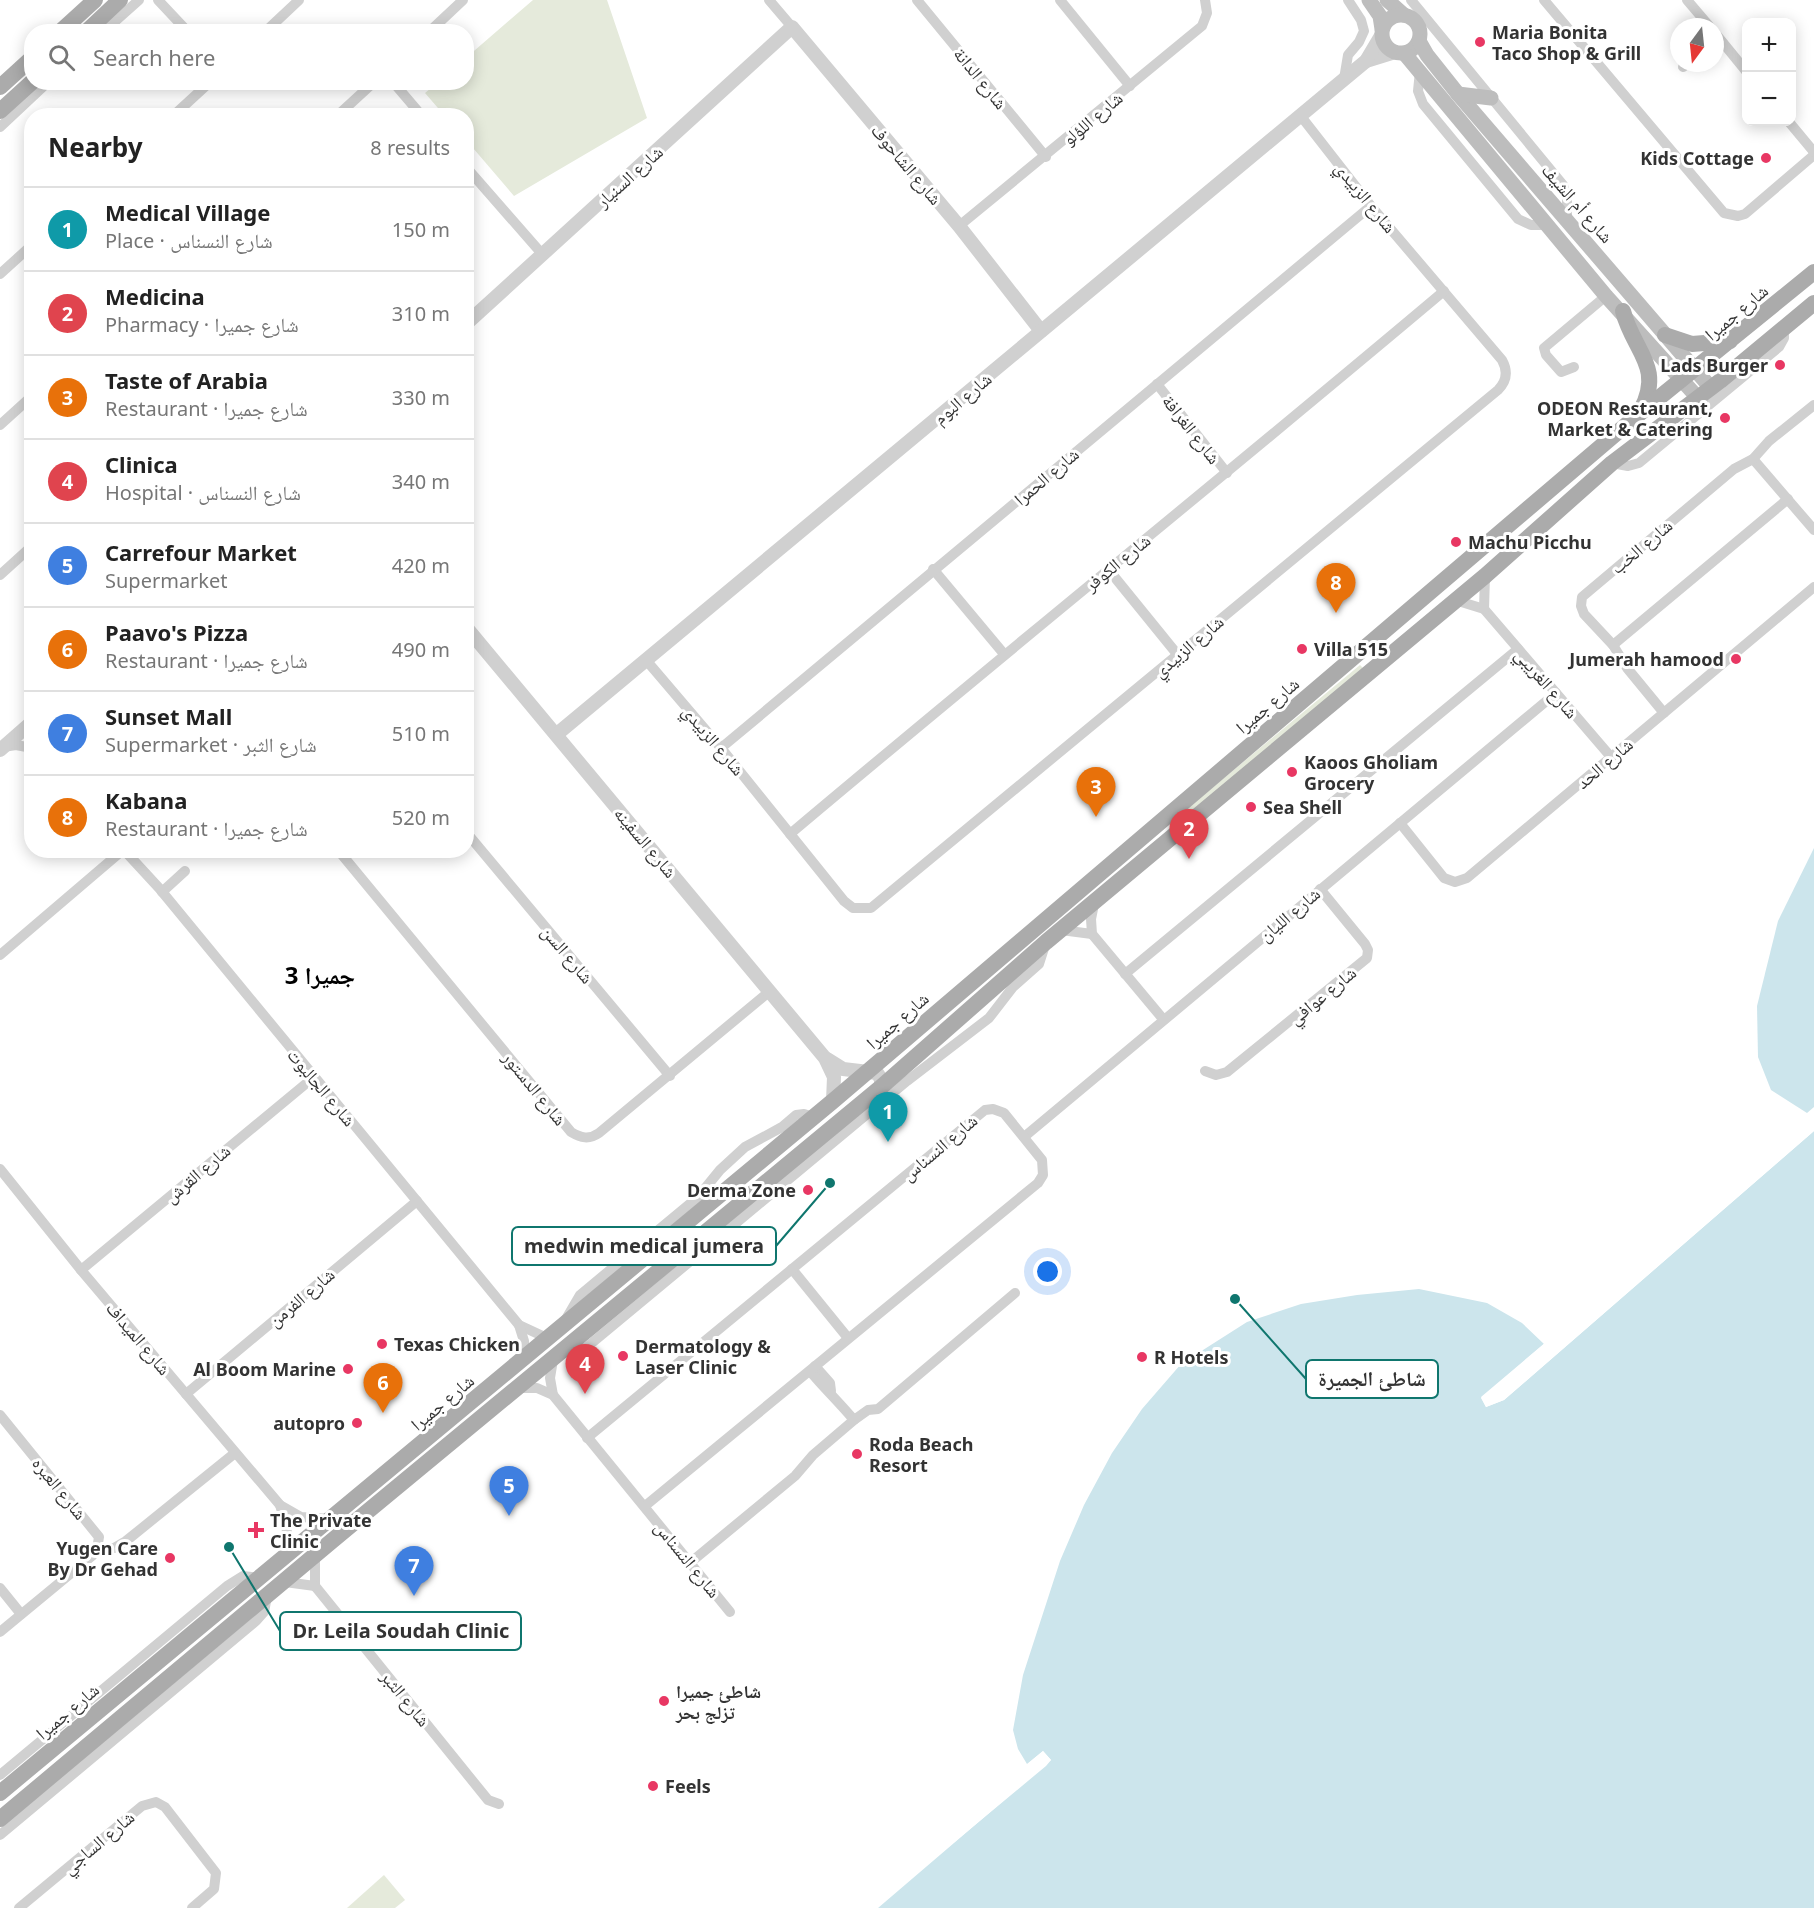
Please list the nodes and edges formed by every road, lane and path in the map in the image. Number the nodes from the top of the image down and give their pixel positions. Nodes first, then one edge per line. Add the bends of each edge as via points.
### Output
1 (95, 0) edge
2 (120, 0) edge
3 (139, 0) edge
4 (158, 0) edge
5 (299, 0) edge
6 (463, 0) edge
7 (769, 0) edge
8 (916, 0) edge
9 (1060, 0) edge
10 (1205, 0) edge
11 (1348, 0) edge
12 (1369, 0) edge
13 (1387, 0) edge
14 (1411, 0) edge
15 (1544, 0) edge
16 (1687, 0) edge
17 (1404, 15) junction
18 (1702, 18) edge
19 (69, 24) edge
20 (94, 24) edge
21 (112, 24) edge
22 (180, 24) edge
23 (274, 24) edge
24 (438, 24) edge
25 (792, 27) junction
26 (1382, 31) junction
27 (1419, 41) junction
28 (1724, 46) edge
29 (1399, 52) junction
30 (1366, 61) junction
31 (24, 65) edge
32 (1742, 66) edge
33 (1344, 79) junction
34 (1130, 86) junction
35 (0, 87) edge
36 (24, 89) edge
37 (40, 90) edge
38 (201, 90) edge
39 (365, 90) edge
40 (400, 90) edge
41 (1458, 94) junction
42 (1491, 98) junction
43 (182, 108) edge
44 (346, 108) edge
45 (415, 108) edge
46 (0, 111) edge
47 (1300, 116) junction
48 (1791, 126) edge
49 (0, 128) edge
50 (1814, 154) edge
51 (1046, 157) junction
52 (474, 175) edge
53 (1371, 206) junction
54 (1567, 220) junction
55 (959, 226) junction
56 (24, 252) edge
57 (543, 255) junction
58 (1814, 272) edge
59 (0, 274) edge
60 (1444, 291) junction
61 (1606, 296) junction
62 (1814, 303) edge
63 (1623, 311) junction
64 (474, 317) edge
65 (1784, 328) junction
66 (1041, 331) junction
67 (1665, 336) junction
68 (1734, 340) junction
69 (1574, 367) dead end
70 (1688, 375) junction
71 (1157, 384) junction
72 (1704, 393) junction
73 (1814, 405) edge
74 (24, 406) edge
75 (1639, 414) junction
76 (0, 424) edge
77 (1753, 459) junction
78 (1612, 463) junction
79 (1227, 473) junction
80 (1788, 499) junction
81 (1814, 530) edge
82 (24, 553) edge
83 (933, 569) junction
84 (1108, 569) junction
85 (0, 575) edge
86 (1485, 576) junction
87 (1814, 587) edge
88 (1455, 600) junction
89 (1484, 609) junction
90 (474, 636) edge
91 (1613, 645) junction
92 (1518, 649) junction
93 (1004, 654) junction
94 (1178, 654) junction
95 (646, 660) junction
96 (1556, 693) junction
97 (1664, 713) junction
98 (24, 729) edge
99 (557, 734) junction
100 (24, 746) edge
101 (721, 748) junction
102 (2, 749) edge
103 (1611, 757) junction
104 (1400, 823) junction
105 (790, 834) junction
106 (474, 842) edge
107 (115, 858) edge
108 (131, 858) edge
109 (345, 858) edge
110 (185, 871) dead end
111 (1320, 889) junction
112 (162, 892) junction
113 (1094, 904) junction
114 (1061, 930) junction
115 (1092, 934) junction
116 (1046, 942) junction
117 (0, 955) edge
118 (1125, 974) junction
119 (770, 991) junction
120 (1163, 1019) junction
121 (902, 1042) junction
122 (918, 1056) junction
123 (825, 1058) junction
124 (1205, 1071) dead end
125 (867, 1072) junction
126 (670, 1076) junction
127 (314, 1077) junction
128 (881, 1088) junction
129 (833, 1101) junction
130 (1023, 1137) junction
131 (0, 1169) edge
132 (417, 1201) junction
133 (792, 1269) junction
134 (81, 1270) junction
135 (1016, 1293) dead end
136 (519, 1325) junction
137 (848, 1338) junction
138 (549, 1339) junction
139 (557, 1356) junction
140 (524, 1360) junction
141 (812, 1368) junction
142 (519, 1388) junction
143 (186, 1394) junction
144 (553, 1395) junction
145 (0, 1415) edge
146 (854, 1420) junction
147 (587, 1438) junction
148 (235, 1453) junction
149 (280, 1505) junction
150 (645, 1506) junction
151 (333, 1518) junction
152 (97, 1549) junction
153 (315, 1556) junction
154 (284, 1558) junction
155 (691, 1562) junction
156 (260, 1578) junction
157 (285, 1582) junction
158 (315, 1586) junction
159 (0, 1588) edge
160 (267, 1596) junction
161 (730, 1612) dead end
162 (21, 1614) junction
163 (0, 1632) edge
164 (116, 1679) junction
165 (108, 1702) junction
166 (0, 1775) edge
167 (19, 1777) junction
168 (0, 1793) edge
169 (0, 1803) edge
170 (500, 1804) dead end
171 (0, 1819) edge
172 (0, 1835) edge
173 (19, 1908) edge
174 (192, 1908) edge

1 - 19 main road
2 - 20 main road
3 - 21 street
4 - 22 street
5 - 23 street
6 - 24 street
7 - 25 street, شارع الشاحوف
8 - 51 street, شارع الدانة
9 - 34 street
10 - 34 street, شارع اللؤلو via 1207,13 1202,26
11 - 33 street via 1364,31 1348,55
12 - 26 main road via 1380,15
13 - 17 main road
14 - 42 street
15 - 50 street via 1724,213 1745,214
16 - 18 street
17 - 26 main road via 1393,16
17 - 27 main road via 1418,24
25 - 55 street, شارع الشاحوف
25 - 57 street, شارع السنيار
26 - 29 main road via 1387,46
26 - 30 street, شارع البوم
27 - 29 main road via 1413,49
27 - 41 main road, شارع أم الشيف
28 - 32 street
29 - 30 street, شارع البوم
29 - 61 main road, شارع أم الشيف via 1420,71
30 - 33 street, شارع البوم
31 - 35 main road
33 - 47 street, شارع البوم
34 - 51 street, شارع اللؤلو
36 - 46 main road
37 - 49 street
38 - 43 street
39 - 44 street
40 - 45 street
41 - 42 main road
41 - 54 main road, شارع أم الشيف
42 - 54 street via 1563,185
47 - 53 street, شارع الزبيدي
47 - 66 street, شارع البوم
48 - 50 street
51 - 55 street, شارع اللؤلو
52 - 57 street
53 - 60 street, شارع الزبيدي
53 - 71 street, شارع الحمرا
54 - 67 main road, شارع أم الشيف
55 - 66 street, شارع الشاحوف
56 - 59 street
57 - 64 street, شارع السنيار
58 - 68 main road, شارع جميرا
60 - 79 street, شارع الكوفر
60 - 94 street, شارع الزبيدي via 1502,360 1506,373 1503,385
61 - 63 main road, شارع أم الشيف
61 - 69 street via 1544,348 1561,372
62 - 65 main road, شارع جميرا
63 - 70 main road, شارع أم الشيف
63 - 75 main road via 1650,374 1649,393
65 - 72 main road, شارع جميرا
65 - 78 street via 1779,347 1639,463
66 - 95 street, شارع البوم
67 - 68 main road via 1699,344
67 - 70 main road, شارع أم الشيف
68 - 70 main road, شارع جميرا
70 - 72 main road, شارع أم الشيف
70 - 75 main road, شارع جميرا
71 - 79 street, شارع الغرافة
71 - 83 street, شارع الحمرا
72 - 78 main road, شارع جميرا
73 - 77 street, شارع الخب
74 - 76 street
75 - 121 main road, شارع جميرا
77 - 80 street
77 - 91 street, شارع الخب via 1734,469 1584,594 1582,610
78 - 86 main road, شارع جميرا
79 - 84 street, شارع الكوفر
80 - 81 street
80 - 91 street
82 - 85 street
83 - 93 street
83 - 101 street, شارع الحمرا
84 - 93 street, شارع الكوفر
84 - 94 street
86 - 88 main road, شارع جميرا
86 - 89 street
87 - 97 street, شارع الحد
88 - 89 street
88 - 113 main road, شارع جميرا
89 - 92 street, شارع الغريبي
90 - 99 street, شارع السفينه
91 - 97 street, شارع الخب
92 - 96 street, شارع الغريبي
92 - 118 street
93 - 105 street, شارع الكوفر
94 - 105 street, شارع الزبيدي via 871,908 854,908 844,902
95 - 99 street, شارع البوم
95 - 101 street, شارع الزبيدي
96 - 103 street, شارع الغريبي
96 - 104 street, شارع الليان
97 - 103 street, شارع الحد
98 - 102 street
99 - 119 street, شارع السفينه
100 - 102 street
101 - 105 street, شارع الزبيدي
103 - 104 street, شارع الحد via 1463,880 1444,878
104 - 111 street, شارع الليان
106 - 126 street, شارع السن
107 - 117 street
108 - 112 street, شارع الجالبوت
109 - 126 street, شارع الدستور via 571,1132 584,1138 595,1136
110 - 112 street
111 - 120 street, شارع الليان
111 - 124 street, شارع عوافي via 1365,944 1367,958 1227,1072 1216,1075
112 - 127 street, شارع الجالبوت
113 - 114 main road, شارع جميرا
113 - 115 street
114 - 115 street
114 - 116 main road, شارع جميرا
115 - 118 street
116 - 122 main road, شارع جميرا
116 - 139 street via 1039,964 1012,987 989,1018 907,1081 587,1347
118 - 120 street
119 - 123 street, شارع السفينه
119 - 126 street, شارع الدستور
120 - 130 street, شارع الليان
121 - 122 main road via 904,1053
121 - 125 main road, شارع جميرا
122 - 128 main road, شارع جميرا
123 - 125 street, شارع السفينه via 843,1069
123 - 129 street, شارع السفينه via 834,1077
125 - 128 street via 879,1076
125 - 129 main road, شارع جميرا
127 - 132 street, شارع الجالبوت
127 - 134 street, شارع القرش
128 - 139 main road, شارع جميرا
129 - 138 main road, شارع جميرا
130 - 133 street, شارع النسناس via 1004,1113 985,1110
130 - 137 street, شارع النسناس via 1042,1160 1044,1170 1038,1183
131 - 134 street, شارع الميداف
132 - 136 street, شارع الجالبوت
132 - 143 street, شارع الفرمن
133 - 137 street
133 - 147 street, شارع النسناس
134 - 143 street, شارع الميداف
135 - 146 street via 878,1408
136 - 138 street, شارع الجالبوت
136 - 140 street, شارع الجالبوت
137 - 141 street, شارع النسناس
138 - 140 main road, شارع جميرا
139 - 142 main road, شارع جميرا
139 - 144 street via 549,1378
140 - 151 main road, شارع جميرا
141 - 146 street via 832,1385 831,1391
141 - 150 street, شارع النسناس
142 - 144 street via 537,1388
142 - 153 main road, شارع جميرا
143 - 148 street, شارع الميداف
144 - 147 street, شارع النسناس
145 - 152 street, شارع العبره via 99,1537
146 - 155 street via 795,1476
147 - 150 street, شارع النسناس
148 - 149 street, شارع الميداف
148 - 152 street via 126,1541 114,1548
149 - 151 street, شارع الميداف via 301,1517
149 - 154 street via 286,1528
150 - 155 street, شارع النسناس
151 - 154 main road, شارع جميرا
152 - 162 street
153 - 157 main road, شارع جميرا
153 - 158 street
154 - 156 main road, شارع جميرا
155 - 161 street, شارع النسناس
156 - 164 street via 243,1576 234,1582
156 - 165 main road, شارع جميرا
157 - 158 street
157 - 160 main road, شارع جميرا
158 - 170 street, شارع الثبر via 488,1800
159 - 162 street
160 - 171 main road, شارع جميرا
160 - 172 street via 264,1612 256,1621
162 - 163 street
164 - 165 main road
164 - 166 street
165 - 167 main road, شارع جميرا
167 - 168 main road, شارع جميرا
167 - 169 main road via 16,1790
173 - 174 street, شارع الساجي via 142,1806 156,1802 165,1807 216,1873 214,1889

